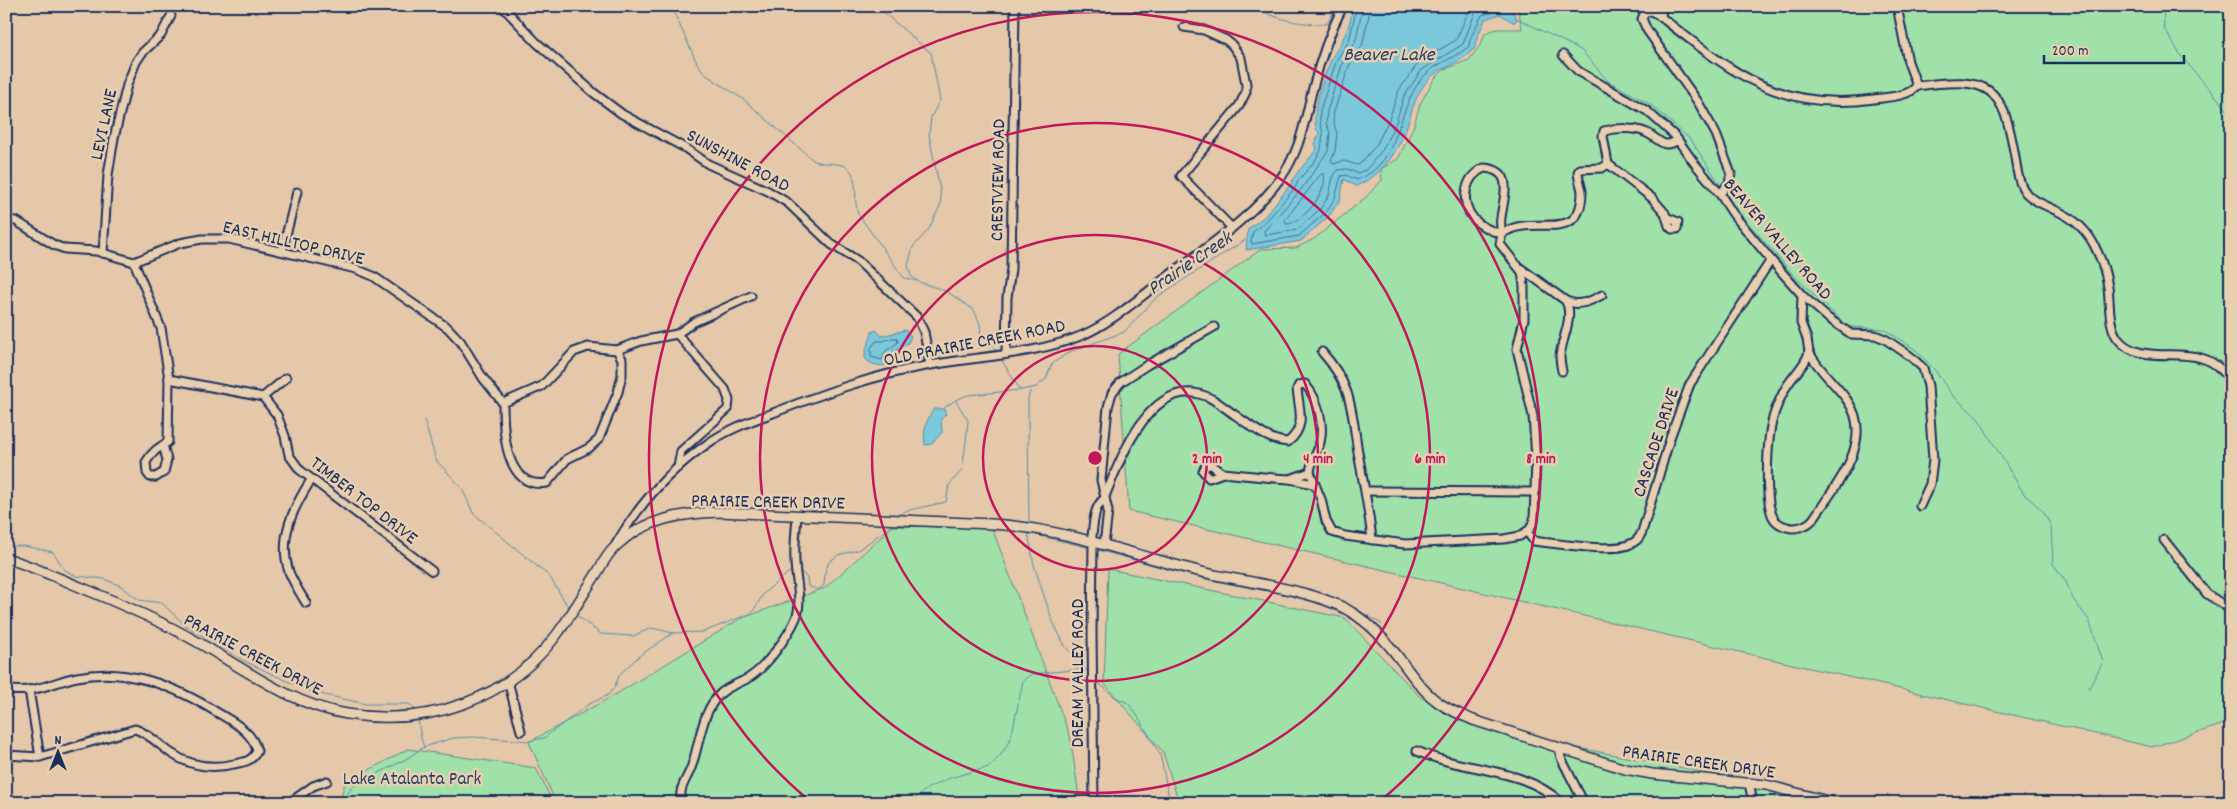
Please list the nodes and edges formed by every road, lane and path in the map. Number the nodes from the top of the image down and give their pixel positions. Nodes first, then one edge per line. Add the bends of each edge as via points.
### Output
1 (502, 6) edge
2 (1015, 6) edge
3 (1343, 6) edge
4 (1662, 6) edge
5 (1897, 6) edge
6 (171, 16) dead end
7 (1661, 17) junction
8 (1184, 27) dead end
9 (1563, 55) dead end
10 (1917, 86) junction
11 (1678, 140) junction
12 (1608, 164) junction
13 (298, 192) dead end
14 (1720, 194) junction
15 (1666, 217) dead end
16 (6, 220) edge
17 (1232, 228) junction
18 (1502, 234) junction
19 (282, 251) junction
20 (104, 253) junction
21 (1771, 260) junction
22 (134, 262) junction
23 (1518, 266) junction
24 (1602, 295) dead end
25 (1802, 295) junction
26 (751, 296) dead end
27 (1566, 301) junction
28 (1214, 327) dead end
29 (677, 334) junction
30 (617, 350) junction
31 (1322, 352) dead end
32 (1809, 352) junction
33 (1006, 354) junction
34 (930, 365) junction
35 (1562, 371) dead end
36 (286, 378) dead end
37 (169, 379) junction
38 (2231, 380) edge
39 (263, 397) junction
40 (503, 403) junction
41 (164, 445) dead end
42 (678, 466) junction
43 (1223, 472) dead end
44 (1310, 472) junction
45 (1290, 479) junction
46 (311, 480) junction
47 (1314, 484) junction
48 (1366, 491) junction
49 (1535, 492) junction
50 (1104, 499) junction
51 (1920, 506) dead end
52 (797, 516) junction
53 (1527, 532) junction
54 (1372, 540) junction
55 (2164, 540) dead end
56 (1092, 542) junction
57 (1104, 545) junction
58 (615, 546) junction
59 (6, 558) edge
60 (432, 572) dead end
61 (306, 603) dead end
62 (2231, 610) edge
63 (508, 682) junction
64 (6, 690) edge
65 (29, 690) junction
66 (521, 731) dead end
67 (1559, 748) junction
68 (1417, 751) dead end
69 (6, 755) edge
70 (40, 757) junction
71 (327, 781) dead end
72 (1749, 783) junction
73 (289, 803) edge
74 (682, 803) edge
75 (1094, 803) edge
76 (1562, 803) edge
77 (1584, 803) edge
78 (1753, 803) edge
79 (1835, 803) edge

1 - 34 street, SUNSHINE ROAD via 536,42 622,114 708,164 788,203 831,244 858,261 918,316
2 - 33 street, CRESTVIEW ROAD via 1011,269
3 - 17 street, OLD PRAIRIE CREEK ROAD via 1316,76 1296,154 1280,180
4 - 7 street
5 - 10 street via 1908,62
6 - 20 street, LEVI LANE via 161,35 136,62 126,85 108,175
7 - 10 street via 1746,79 1792,97 1848,102 1907,93
7 - 14 street via 1651,11 1643,14 1642,19 1709,118 1731,174 1729,183
8 - 17 street via 1204,30 1226,40 1241,58 1246,92 1239,106 1180,176
9 - 11 street, BEAVER VALLEY ROAD via 1578,71 1648,111
10 - 38 street via 1966,82 1992,92 2006,116 2021,186 2034,200 2072,219 2096,248 2104,268 2113,328 2118,339 2130,348 2146,353 2202,358 2218,366
11 - 12 street via 1663,144 1636,130 1604,131
11 - 14 street, BEAVER VALLEY ROAD
12 - 15 street via 1661,207
12 - 18 street via 1578,172 1582,190 1577,216 1570,223 1510,227
13 - 19 street
14 - 21 street, BEAVER VALLEY ROAD
16 - 20 street via 16,221 65,249
17 - 33 street, OLD PRAIRIE CREEK ROAD via 1098,327 1060,342
18 - 18 street via 1479,224 1467,208 1470,178 1484,168 1502,175 1506,186
18 - 23 street via 1500,244
19 - 22 street, EAST HILLTOP DRIVE via 229,239 202,239 180,243
19 - 40 street, EAST HILLTOP DRIVE via 373,276 437,319 461,342
20 - 22 street
21 - 25 street, BEAVER VALLEY ROAD
21 - 53 street, CASCADE DRIVE via 1690,384 1638,540 1626,546 1597,547 1534,541
22 - 37 street via 162,328
23 - 27 street
23 - 49 street via 1522,272 1524,319 1517,349 1533,416
24 - 27 street via 1588,302
25 - 32 street via 1801,323
25 - 51 street, BEAVER VALLEY ROAD via 1852,334 1885,339 1923,368 1928,386 1933,460 1930,484
26 - 29 street via 694,322
27 - 35 street via 1568,315 1560,357
28 - 50 street via 1147,365 1121,382 1112,393 1101,480
29 - 30 street via 641,341
29 - 42 street via 725,389 729,400 728,409 681,451
30 - 40 street via 588,347 574,352 542,386
30 - 40 street via 622,359 622,375 599,439 567,459 547,483 529,482 510,459 504,441
31 - 48 street via 1341,377 1352,403
32 - 32 street via 1854,410 1858,420 1858,438 1853,456 1811,522 1799,528 1788,528 1777,523 1771,514 1768,474 1771,432 1783,393 1792,375 1807,361
33 - 34 street, OLD PRAIRIE CREEK ROAD
34 - 42 street, OLD PRAIRIE CREEK ROAD via 812,397 743,424 709,442
36 - 39 street
37 - 39 street
37 - 41 street via 168,442
39 - 46 street, TIMBER TOP DRIVE via 277,416 288,455
42 - 58 street, OLD PRAIRIE CREEK ROAD via 642,506
43 - 45 street
44 - 45 street
44 - 47 street
44 - 50 street, DREAM VALLEY ROAD via 1322,434 1317,405 1305,384 1300,384 1297,389 1301,421 1297,435 1288,442 1278,442 1264,435 1213,400 1198,394 1180,395 1163,401 1137,429
45 - 47 street
46 - 60 street, TIMBER TOP DRIVE
46 - 61 street via 297,502 285,541 290,573
47 - 54 street via 1332,532
48 - 49 street
48 - 54 street
49 - 53 street via 1534,520
50 - 56 street, DREAM VALLEY ROAD via 1096,511
50 - 57 street via 1108,511
52 - 56 main road, PRAIRIE CREEK DRIVE via 1003,524
52 - 58 main road, PRAIRIE CREEK DRIVE via 720,512 669,517 630,535
52 - 74 street via 794,552 797,616 758,671 720,694 712,705 704,720 698,751 681,790
53 - 54 street via 1504,539 1424,544
55 - 62 street via 2207,594
56 - 57 main road, PRAIRIE CREEK DRIVE
56 - 75 street, DREAM VALLEY ROAD
57 - 67 main road, PRAIRIE CREEK DRIVE via 1332,603 1351,612 1384,639 1434,700 1474,720
58 - 63 main road, PRAIRIE CREEK DRIVE via 558,634
59 - 63 main road, PRAIRIE CREEK DRIVE via 167,625 296,698 345,714 372,717 440,712 467,703
63 - 66 street
64 - 65 street
65 - 70 street
65 - 70 street via 77,677 111,673 130,675 178,690 199,701 242,728 256,745 257,752 249,761 204,766 184,761 147,733 135,729
67 - 72 main road, PRAIRIE CREEK DRIVE via 1652,774
67 - 77 street
68 - 76 street via 1433,758 1513,776 1545,790
69 - 70 street
71 - 73 street via 313,786
72 - 78 street
72 - 79 main road, PRAIRIE CREEK DRIVE

